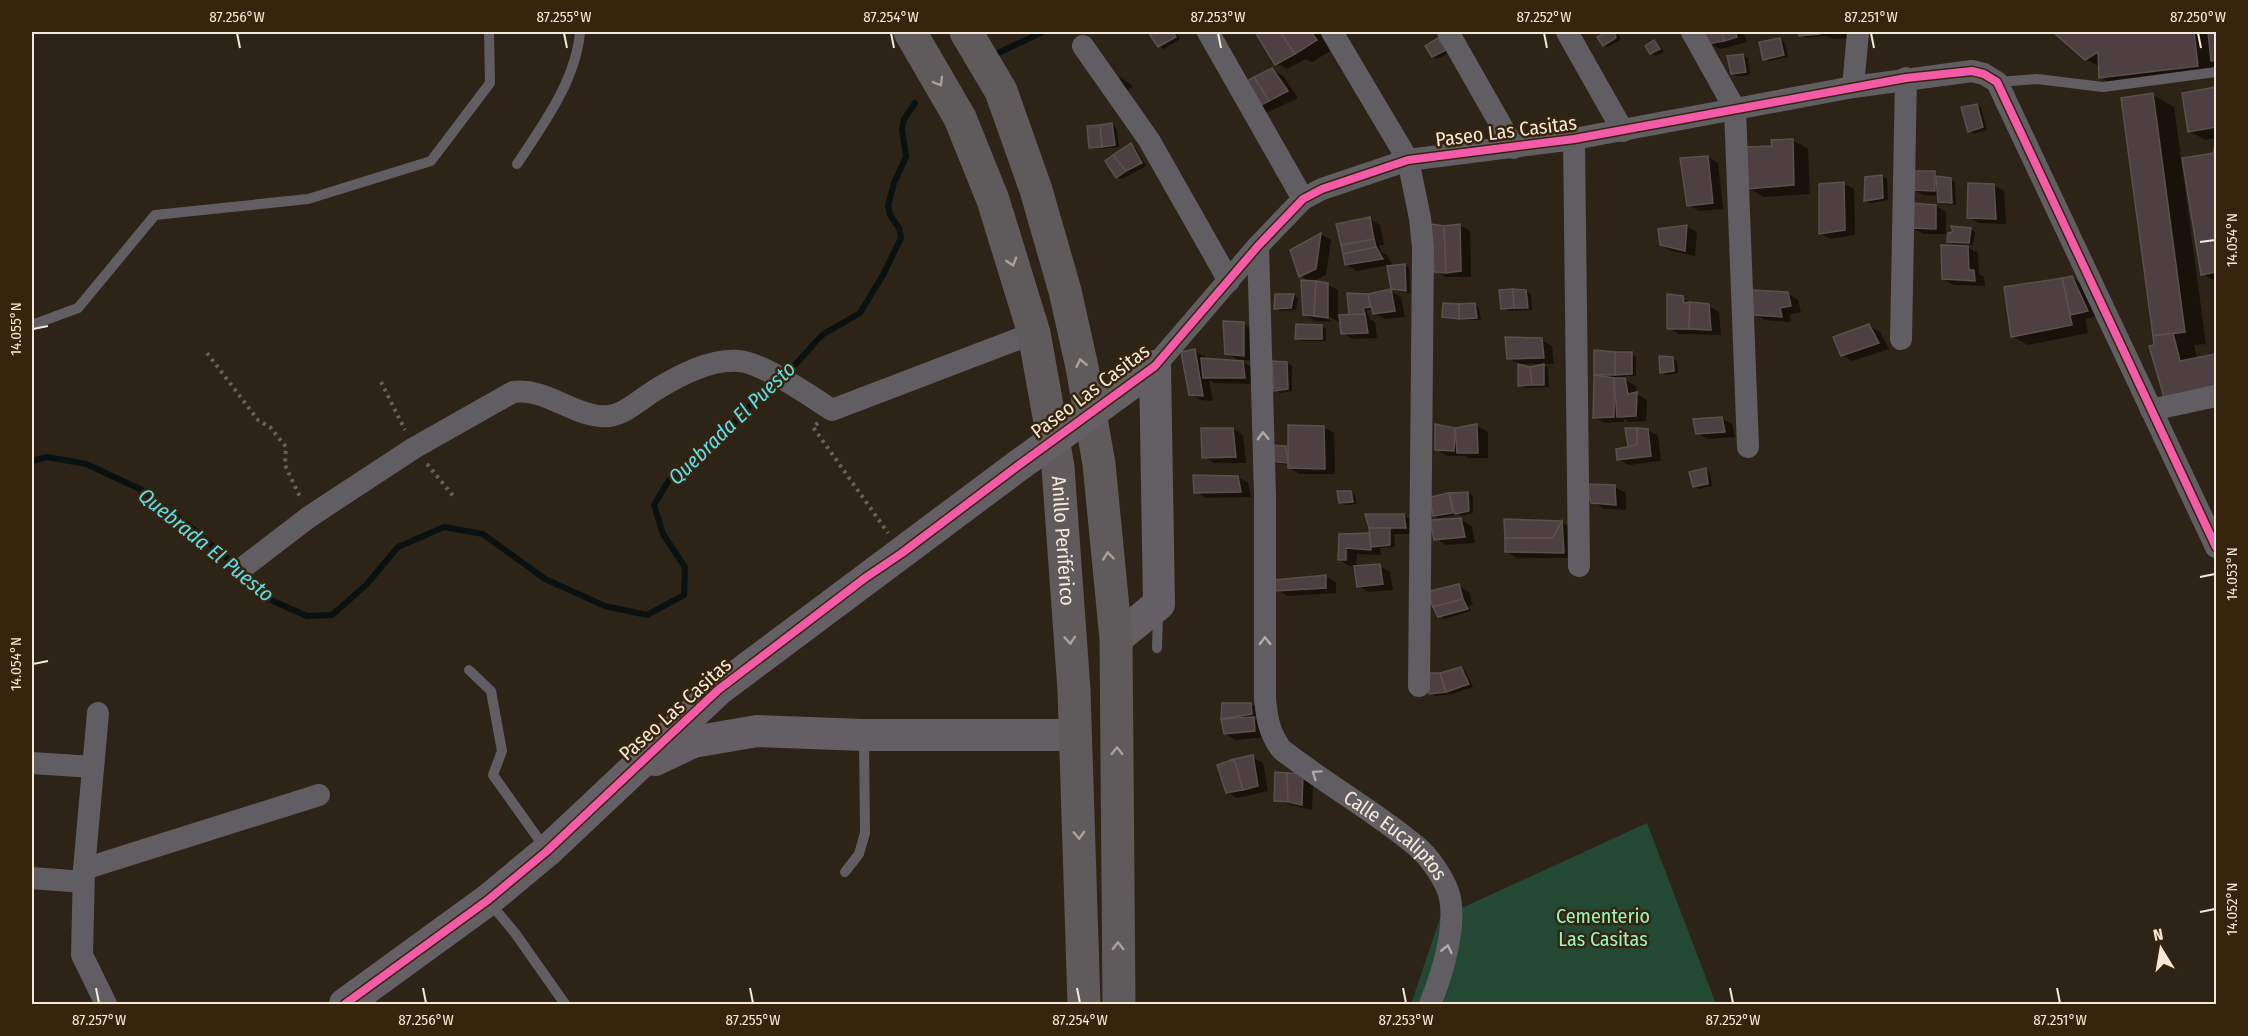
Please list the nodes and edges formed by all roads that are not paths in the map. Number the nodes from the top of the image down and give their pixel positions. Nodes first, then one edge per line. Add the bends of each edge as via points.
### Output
1 (489, 32) edge
2 (580, 32) edge
3 (910, 32) edge
4 (966, 32) edge
5 (1208, 32) edge
6 (1332, 32) edge
7 (1448, 32) edge
8 (1567, 32) edge
9 (1692, 32) edge
10 (1858, 32) edge
11 (1083, 46) dead end
12 (2217, 72) edge
13 (1906, 78) junction
14 (1997, 82) junction
15 (1853, 87) junction
16 (1735, 109) junction
17 (1623, 131) junction
18 (1574, 139) junction
19 (1514, 148) junction
20 (1408, 160) junction
21 (517, 164) dead end
22 (1303, 199) junction
23 (1258, 246) junction
24 (1229, 281) junction
25 (32, 325) edge
26 (1034, 333) junction
27 (1901, 339) dead end
28 (1151, 369) junction
29 (2217, 396) edge
30 (2151, 410) junction
31 (1748, 447) dead end
32 (2214, 536) edge
33 (245, 566) dead end
34 (1579, 566) dead end
35 (1159, 604) junction
36 (1116, 639) junction
37 (1157, 648) dead end
38 (469, 670) dead end
39 (1419, 686) dead end
40 (718, 690) junction
41 (98, 713) dead end
42 (757, 730) junction
43 (864, 735) junction
44 (1076, 735) junction
45 (32, 763) edge
46 (93, 767) junction
47 (627, 774) junction
48 (319, 795) dead end
49 (547, 851) junction
50 (845, 872) dead end
51 (84, 876) junction
52 (32, 878) edge
53 (488, 900) junction
54 (106, 1005) edge
55 (345, 1005) edge
56 (565, 1005) edge
57 (1084, 1005) edge
58 (1119, 1005) edge
59 (1430, 1005) edge

1 - 25 lane via 490,83 431,161 308,199 155,215 78,308
2 - 21 lane via 570,73 555,106
3 -> 26 highway, Anillo Periférico via 960,118 993,200
36 -> 4 highway, Anillo Periférico via 1099,464 1065,291 1002,91
5 - 22 street
6 - 20 street
7 - 19 street
8 - 17 street
9 - 16 street
10 - 15 street
11 - 24 street via 1149,140
12 - 14 lane via 2103,87 2037,79
13 - 14 street, Paseo Las Casitas via 1972,71
13 - 15 street, Paseo Las Casitas
13 - 27 street
14 - 30 street
15 - 16 street, Paseo Las Casitas
16 - 17 street, Paseo Las Casitas
16 - 31 street
17 - 18 street, Paseo Las Casitas
18 - 19 street, Paseo Las Casitas
18 - 34 street
19 - 20 street, Paseo Las Casitas
20 - 22 street, Paseo Las Casitas
20 - 39 street via 1423,248
22 - 23 street, Paseo Las Casitas
23 - 24 street, Paseo Las Casitas
59 -> 23 street, Calle Eucaliptos via 1452,923 1450,896 1437,871 1417,846 1281,749 1267,722
24 - 28 street, Paseo Las Casitas
26 - 33 street via 832,410 754,365 738,361 703,366 679,376 611,416 580,410 524,390 513,392 414,448 309,517
26 -> 44 highway, Anillo Periférico via 1058,467
28 - 35 street
28 - 40 street, Paseo Las Casitas, bridge
29 - 30 street
30 - 32 street
35 - 36 street
35 - 37 lane
58 -> 36 highway, Anillo Periférico
38 - 49 lane via 490,691 502,751 494,775
40 - 42 street via 728,713
40 - 47 street, Paseo Las Casitas
41 - 46 street
42 - 43 street
42 - 47 street via 693,742
43 - 44 street
43 - 50 lane via 865,833 859,854
44 -> 57 highway, Anillo Periférico
45 - 46 street
46 - 51 street
47 - 49 street, Paseo Las Casitas
48 - 51 street
49 - 53 street, Paseo Las Casitas
51 - 52 street
51 - 54 street via 82,955
53 - 55 street, Paseo Las Casitas
53 - 56 lane

